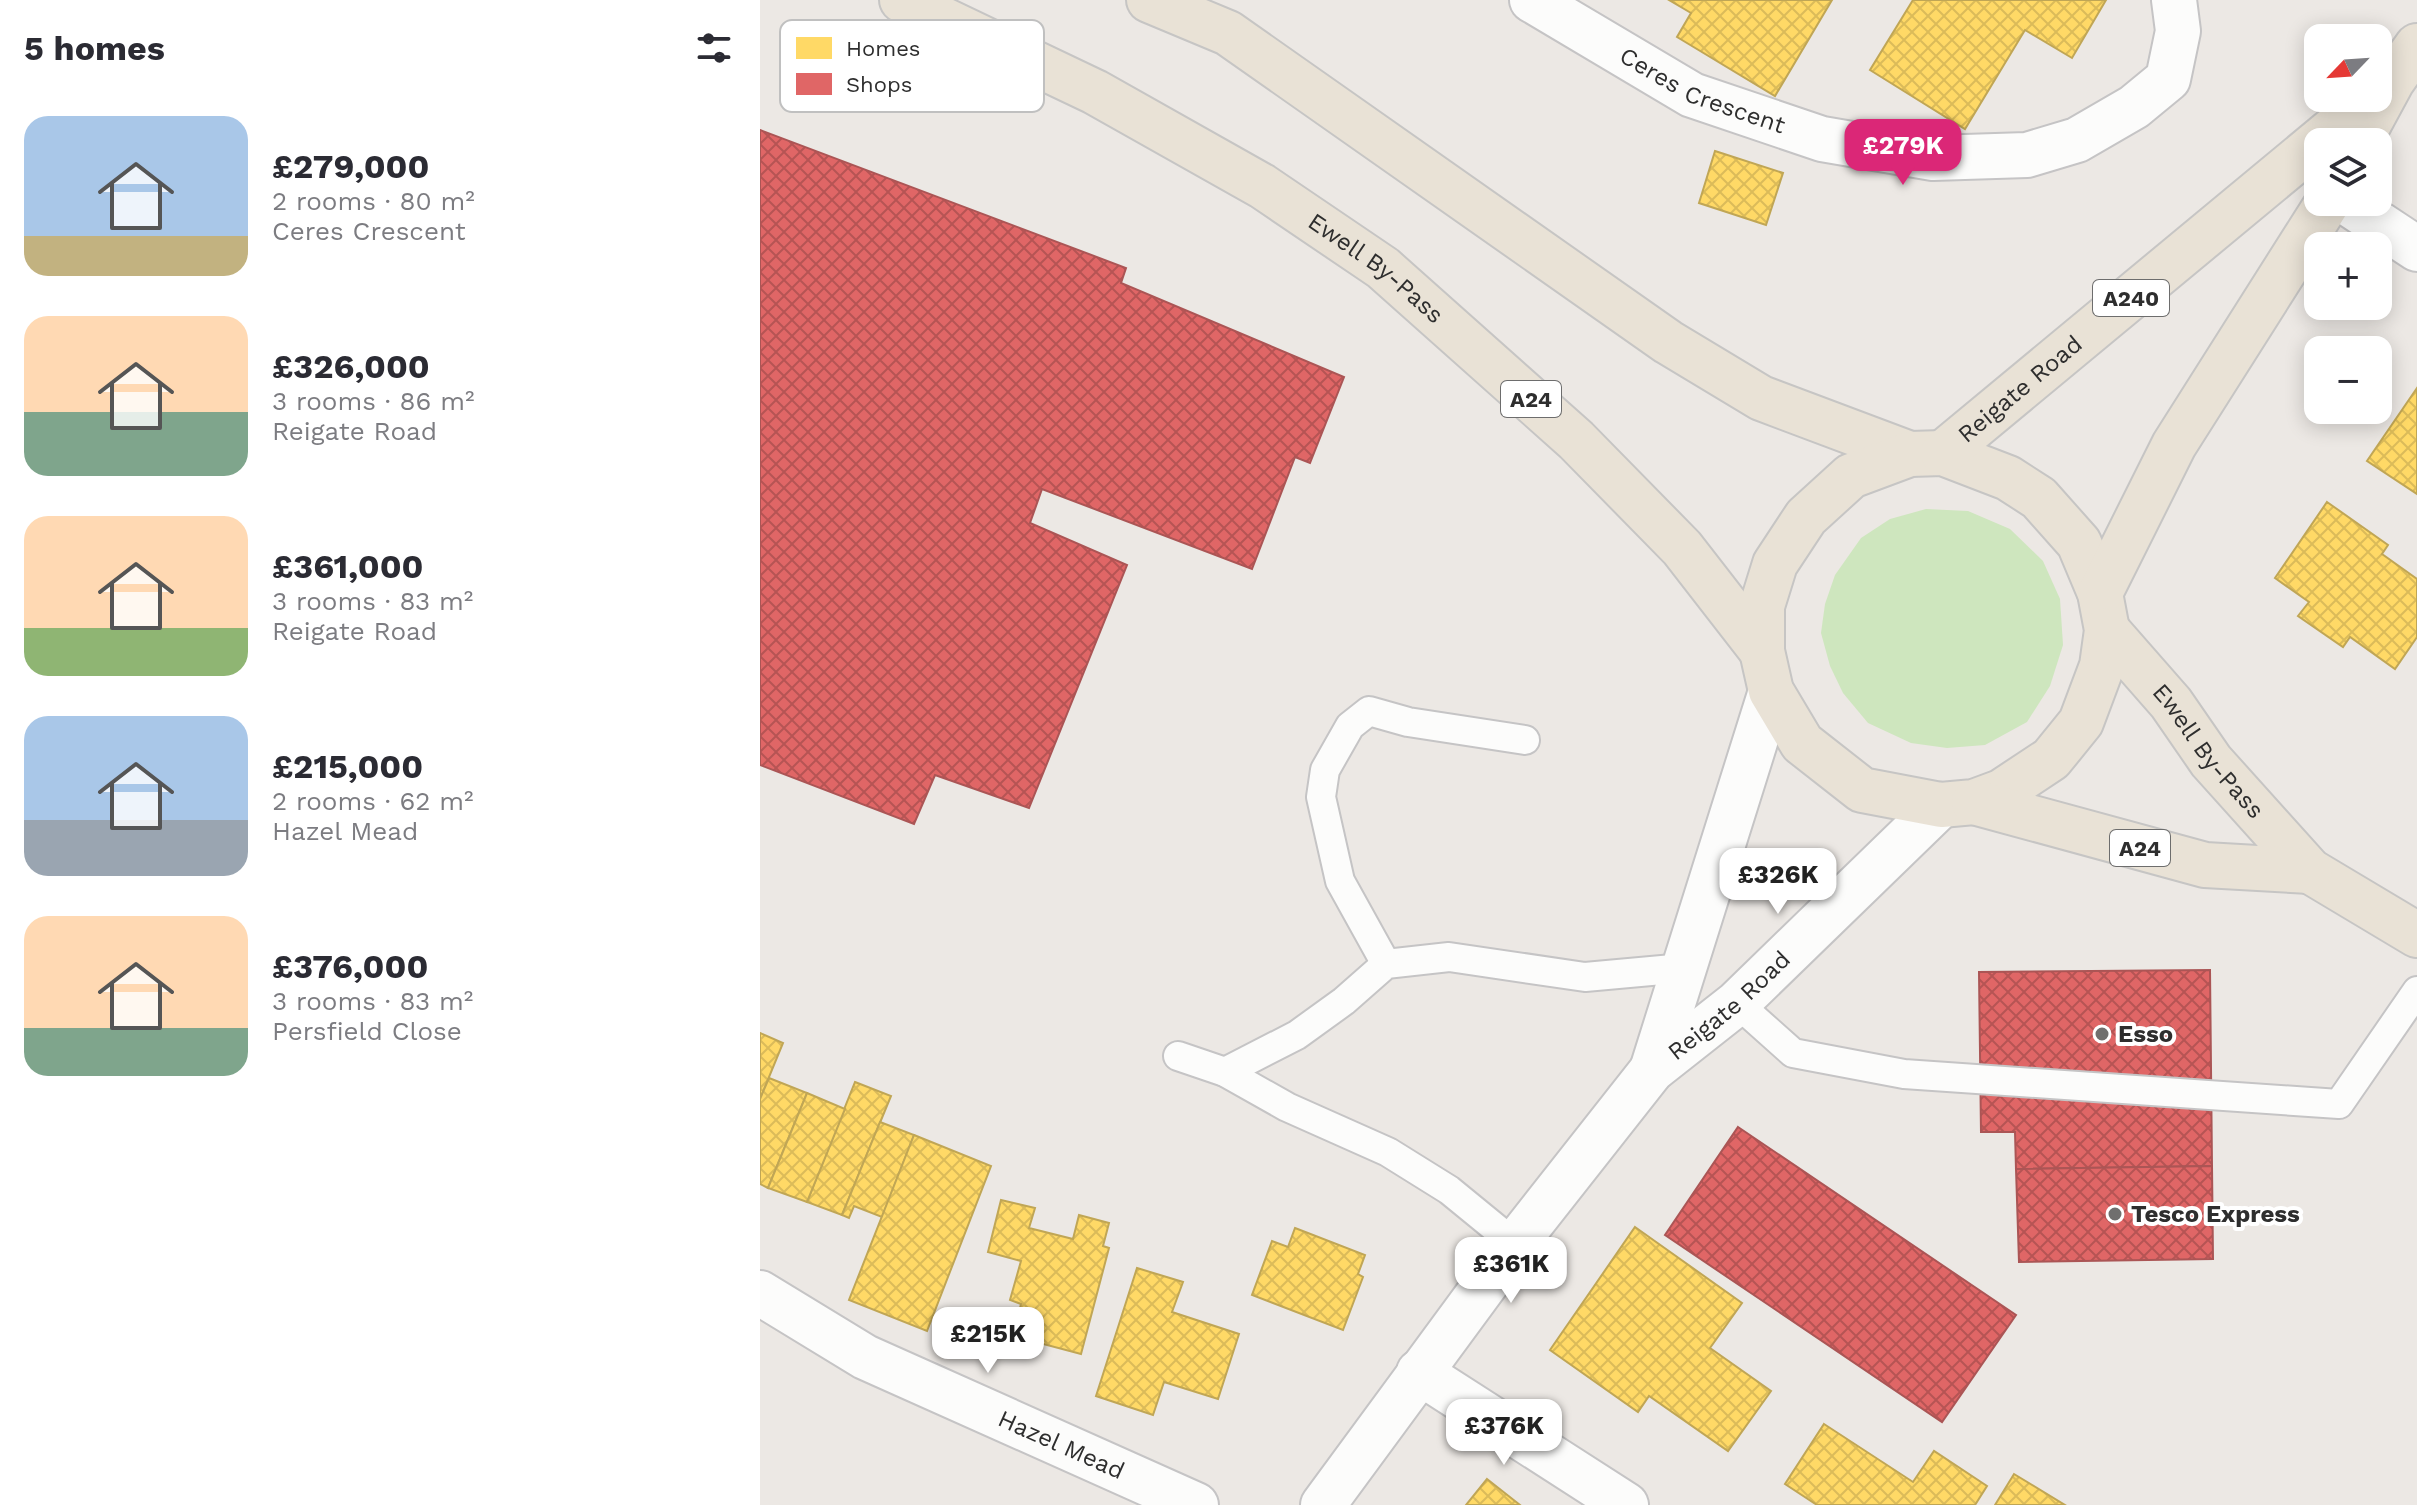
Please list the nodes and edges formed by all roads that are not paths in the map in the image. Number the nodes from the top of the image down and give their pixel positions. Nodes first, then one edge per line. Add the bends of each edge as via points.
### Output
1 (902, 0) edge
2 (1149, 0) edge
3 (1532, 0) edge
4 (2174, 0) edge
5 (944, 20) edge
6 (2417, 46) edge
7 (1044, 68) edge
8 (2392, 76) edge
9 (2353, 112) edge
10 (2319, 216) edge
11 (2367, 216) edge
12 (2417, 249) edge
13 (1926, 454) junction
14 (2104, 611) junction
15 (1766, 671) junction
16 (1525, 740) dead end
17 (1958, 804) junction
18 (2310, 871) junction
19 (2417, 935) edge
20 (1386, 964) junction
21 (1684, 968) junction
22 (2417, 991) edge
23 (1737, 1003) junction
24 (1178, 1056) dead end
25 (1652, 1070) junction
26 (1225, 1072) junction
27 (1515, 1244) junction
28 (760, 1293) edge
29 (1419, 1372) junction
30 (1196, 1505) edge
31 (1323, 1505) edge
32 (1626, 1505) edge

1 - 5 highway, Ewell By-Pass / A24
2 - 13 highway, Ewell By-Pass / A24 via 1228,33 1668,342 1761,398
3 - 4 street, Ceres Crescent via 1692,95 1822,139 1933,158 2027,155 2077,140 2134,107 2168,79 2178,31
6 - 8 highway, Reigate Road / A240
7 - 15 highway, Ewell By-Pass / A24 via 1262,186 1383,268 1576,440 1682,548
9 - 13 highway, Reigate Road / A240
10 - 14 highway via 2174,445
11 - 12 street
13 - 14 highway, Ewell By-Pass / A24 via 2008,478 2039,498 2079,543
13 - 15 highway via 1851,476 1806,517 1775,564 1762,606
14 - 17 highway via 2102,666 2081,722 2051,759 2001,792
14 - 18 highway, Ewell By-Pass / A24 via 2211,761
15 - 17 highway, Ewell By-Pass / A24 via 1802,743 1862,790
15 - 21 street, Reigate Road
16 - 20 lane via 1369,711 1350,726 1325,770 1321,797 1340,881
17 - 18 highway, Ewell By-Pass / A24 via 2205,865
17 - 23 street, Reigate Road
18 - 19 highway, Ewell By-Pass / A24
20 - 21 lane via 1449,957 1585,977
20 - 26 lane via 1297,1035
21 - 25 street, Reigate Road
22 - 23 lane via 2339,1104 1904,1074 1793,1053
23 - 25 street, Reigate Road
24 - 26 lane
25 - 27 street, Reigate Road
26 - 27 lane via 1287,1107 1388,1152 1449,1190
27 - 29 street, Reigate Road
28 - 30 street, Hazel Mead via 865,1357
29 - 31 street, Reigate Road
29 - 32 street

